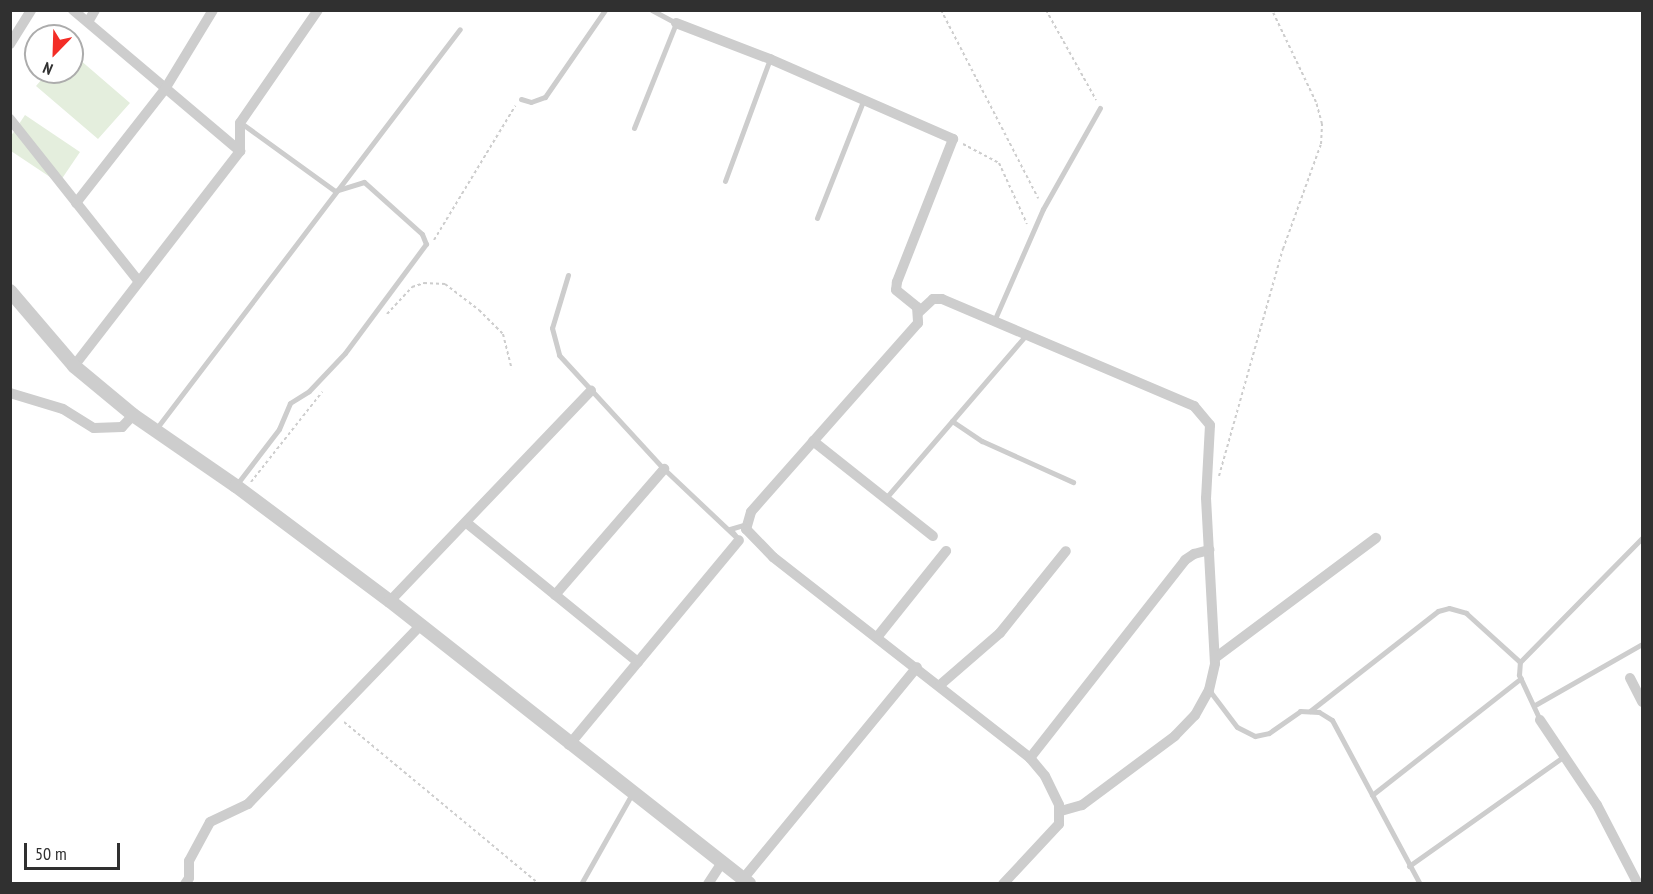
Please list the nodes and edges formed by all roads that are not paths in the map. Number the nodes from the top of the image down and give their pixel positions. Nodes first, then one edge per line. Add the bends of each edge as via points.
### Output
1 (31, 10) edge
2 (73, 10) edge
3 (95, 10) edge
4 (213, 10) edge
5 (318, 10) edge
6 (605, 10) edge
7 (652, 10) edge
8 (88, 22) junction
9 (676, 23) junction
10 (460, 29) dead end
11 (10, 44) edge
12 (770, 59) junction
13 (165, 89) junction
14 (522, 99) road end
15 (863, 101) junction
16 (1100, 108) road end
17 (10, 119) edge
18 (240, 123) junction
19 (634, 128) dead end
20 (240, 151) junction
21 (725, 181) dead end
22 (337, 190) junction
23 (76, 203) junction
24 (817, 218) dead end
25 (568, 275) dead end
26 (137, 279) junction
27 (10, 291) edge
28 (918, 312) junction
29 (994, 321) junction
30 (1026, 335) junction
31 (74, 366) junction
32 (591, 391) junction
33 (10, 393) edge
34 (133, 415) junction
35 (952, 421) junction
36 (155, 430) junction
37 (813, 441) junction
38 (664, 469) junction
39 (1073, 482) dead end
40 (240, 489) junction
41 (885, 499) junction
42 (468, 524) junction
43 (746, 524) junction
44 (933, 536) dead end
45 (1376, 538) dead end
46 (1642, 538) edge
47 (739, 540) junction
48 (946, 550) dead end
49 (1209, 550) junction
50 (1066, 551) dead end
51 (555, 595) junction
52 (390, 601) junction
53 (420, 626) junction
54 (878, 636) junction
55 (1642, 644) edge
56 (1215, 658) junction
57 (638, 662) junction
58 (1520, 662) junction
59 (917, 666) junction
60 (1521, 678) junction
61 (1630, 678) dead end
62 (940, 685) junction
63 (1209, 690) junction
64 (1642, 702) edge
65 (1535, 705) junction
66 (1310, 711) junction
67 (1540, 720) joint
68 (569, 745) junction
69 (1563, 757) junction
70 (1030, 758) junction
71 (632, 794) junction
72 (1372, 795) junction
73 (1061, 811) junction
74 (723, 861) junction
75 (1409, 866) junction
76 (746, 881) edge
77 (190, 882) edge
78 (581, 884) edge
79 (708, 884) edge
80 (1003, 884) edge
81 (1420, 884) edge
82 (1638, 884) edge

1 - 11 street
2 - 8 street
3 - 8 street
4 - 13 street
5 - 18 street
6 - 14 lane via 549,93 537,101
7 - 9 lane
8 - 13 street
9 - 12 street
9 - 19 lane
10 - 22 lane
12 - 15 street
12 - 21 lane
13 - 20 street
13 - 23 street
15 - 24 lane
15 - 28 street via 953,139 897,282 897,290
16 - 29 lane via 1043,209
17 - 23 street
18 - 20 street
18 - 22 lane
20 - 26 street
22 - 36 lane
22 - 40 lane via 364,182 422,234 426,244 345,352 309,391 290,403 279,429
23 - 26 street
25 - 32 lane via 553,321 552,341 559,355
26 - 31 street
27 - 31 street
28 - 29 street via 933,300 942,299
28 - 37 street via 915,327
29 - 30 street
30 - 35 lane
30 - 49 street via 1200,410 1210,425 1206,498
31 - 34 street
32 - 38 lane
32 - 42 street
33 - 34 street via 63,409 94,428 122,427
34 - 36 street
35 - 39 lane via 982,441
35 - 41 lane
36 - 40 street
37 - 41 street
37 - 43 street
38 - 47 lane
38 - 51 street
40 - 52 street
41 - 44 street
42 - 51 street
42 - 52 street
43 - 47 lane via 730,529
43 - 54 street via 755,541 773,557
45 - 56 street
46 - 58 lane
47 - 57 street
48 - 54 street
49 - 56 street
49 - 70 street via 1185,560
50 - 62 street via 1000,633
51 - 57 street
52 - 53 street
53 - 68 street
53 - 77 street via 248,804 210,822 189,861
54 - 59 street
55 - 65 lane
56 - 63 street
57 - 68 street
58 - 60 lane
58 - 66 lane via 1466,613 1449,608 1437,611
59 - 62 street
59 - 76 street
60 - 65 lane
60 - 72 lane
61 - 64 street
62 - 70 street
63 - 66 lane via 1237,727 1255,736 1269,733 1300,711
63 - 73 street via 1195,715 1175,736 1082,805
65 - 67 lane
66 - 72 lane via 1332,720
67 - 69 street
68 - 71 street
69 - 75 lane
69 - 82 street via 1597,805
70 - 73 street via 1051,787
71 - 74 street
71 - 78 lane
72 - 75 lane
73 - 80 street via 1056,830
74 - 76 street
74 - 79 street
75 - 81 lane

